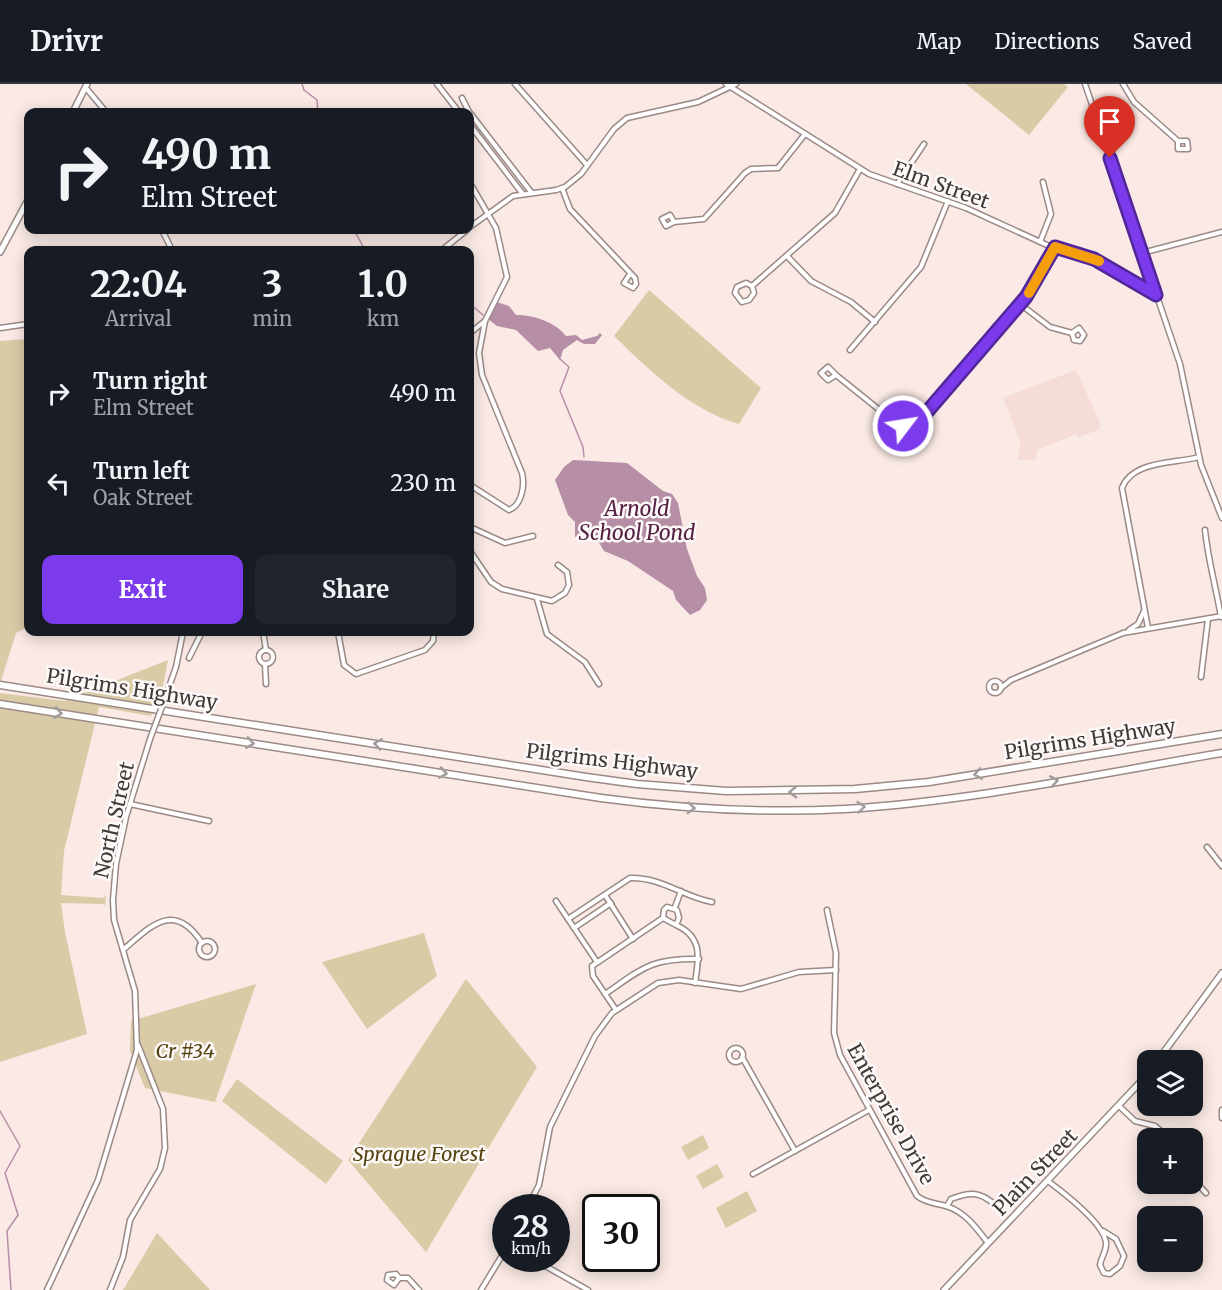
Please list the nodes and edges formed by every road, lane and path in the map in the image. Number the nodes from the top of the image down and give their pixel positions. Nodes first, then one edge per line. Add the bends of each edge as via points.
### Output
1 (437, 84) edge
2 (515, 84) edge
3 (726, 84) edge
4 (1086, 84) edge
5 (1123, 84) edge
6 (87, 86) edge
7 (733, 86) edge
8 (462, 99) dead end
9 (75, 108) edge
10 (103, 108) edge
11 (456, 108) edge
12 (466, 108) edge
13 (474, 119) edge
14 (474, 130) edge
15 (805, 134) junction
16 (1178, 141) dead end
17 (924, 144) dead end
18 (587, 165) junction
19 (860, 170) junction
20 (1043, 182) dead end
21 (897, 184) junction
22 (562, 188) junction
23 (474, 191) edge
24 (531, 192) junction
25 (522, 193) junction
26 (948, 201) junction
27 (24, 207) edge
28 (489, 213) junction
29 (674, 222) dead end
30 (474, 224) edge
31 (1222, 232) edge
32 (461, 234) edge
33 (1040, 242) junction
34 (447, 246) edge
35 (1055, 247) junction
36 (0, 252) edge
37 (1142, 253) junction
38 (787, 256) junction
39 (630, 274) dead end
40 (752, 286) junction
41 (1156, 295) junction
42 (1020, 304) junction
43 (485, 321) junction
44 (875, 322) junction
45 (24, 325) edge
46 (0, 328) edge
47 (474, 330) edge
48 (1071, 333) dead end
49 (850, 351) dead end
50 (836, 375) dead end
51 (1199, 457) junction
52 (474, 488) edge
53 (1222, 518) edge
54 (474, 529) edge
55 (1205, 530) dead end
56 (533, 536) dead end
57 (474, 556) edge
58 (558, 565) dead end
59 (537, 598) junction
60 (1144, 610) junction
61 (1221, 616) edge
62 (1208, 619) junction
63 (1148, 628) junction
64 (1124, 633) junction
65 (182, 636) edge
66 (200, 636) edge
67 (264, 636) edge
68 (339, 636) edge
69 (434, 636) edge
70 (266, 650) junction
71 (189, 658) dead end
72 (265, 665) junction
73 (1201, 677) dead end
74 (1011, 680) junction
75 (998, 681) junction
76 (266, 684) dead end
77 (599, 684) dead end
78 (0, 685) edge
79 (1001, 688) junction
80 (0, 704) edge
81 (1222, 734) edge
82 (1222, 753) edge
83 (130, 804) junction
84 (209, 821) dead end
85 (1207, 847) dead end
86 (1222, 866) edge
87 (681, 891) junction
88 (605, 895) junction
89 (556, 901) dead end
90 (611, 903) junction
91 (712, 903) dead end
92 (675, 908) junction
93 (827, 910) dead end
94 (663, 918) junction
95 (568, 919) junction
96 (676, 926) junction
97 (574, 928) junction
98 (633, 939) junction
99 (202, 943) junction
100 (123, 950) junction
101 (699, 958) junction
102 (597, 962) junction
103 (837, 970) junction
104 (1222, 973) edge
105 (695, 983) junction
106 (605, 994) junction
107 (616, 1010) junction
108 (138, 1044) junction
109 (1165, 1050) edge
110 (742, 1057) dead end
111 (1137, 1086) edge
112 (1119, 1106) junction
113 (869, 1110) junction
114 (1222, 1110) edge
115 (1222, 1118) edge
116 (1157, 1128) edge
117 (795, 1151) junction
118 (753, 1174) dead end
119 (1047, 1180) junction
120 (1203, 1190) edge
121 (1206, 1193) dead end
122 (534, 1194) edge
123 (994, 1204) dead end
124 (947, 1206) junction
125 (1103, 1231) junction
126 (988, 1243) junction
127 (492, 1272) edge
128 (556, 1272) edge
129 (399, 1278) dead end
130 (417, 1289) edge
131 (47, 1290) edge
132 (110, 1290) edge
133 (481, 1290) edge
134 (588, 1290) edge
135 (944, 1290) edge

1 - 11 street
2 - 18 street
3 - 7 street, Elm Street
4 - 37 street
5 - 16 street via 1134,102
6 - 9 main road
6 - 10 street
7 - 15 street, Elm Street
7 - 18 street via 698,102 627,118
8 - 12 street
13 - 24 street
14 - 25 street
15 - 19 street, Elm Street
15 - 29 street via 778,168 745,172 704,219
17 - 21 street
18 - 22 street
19 - 21 street, Elm Street
19 - 38 street via 839,208
20 - 33 street via 1051,214
21 - 26 street, Elm Street
22 - 24 street
22 - 39 street via 570,208
23 - 28 street
24 - 25 street
25 - 28 street
26 - 33 street, Elm Street
26 - 44 street via 923,264
27 - 36 main road
28 - 30 street
28 - 43 street via 507,278
31 - 37 street
32 - 34 street
33 - 35 street, Elm Street
35 - 41 street, Elm Street via 1094,259
35 - 42 street
37 - 41 street
38 - 40 street
38 - 44 street via 811,281 847,300
40 - 40 street via 751,298 738,300 737,287 746,283
41 - 51 street via 1185,379
42 - 48 street via 1050,327
42 - 50 street via 926,414 913,424 894,423
43 - 47 street
43 - 52 street via 479,353 482,375 523,482 519,503 509,510
44 - 49 street
45 - 46 street
51 - 53 street
51 - 60 street via 1137,470 1127,477 1122,488
54 - 56 street via 504,543
55 - 61 street via 1207,561
57 - 59 street via 496,586
58 - 59 street via 569,576 567,589 552,601
59 - 77 street via 547,634 585,662
60 - 63 street
60 - 64 street via 1138,624
61 - 62 street
62 - 63 street
62 - 73 street
63 - 64 street
64 - 74 street
65 - 83 street, North Street, bridge via 176,667
66 - 71 street
67 - 70 street
68 - 69 street via 344,665 356,674 428,649
70 - 72 street via 259,658
70 - 72 street via 274,657
72 - 76 street
74 - 75 street
74 - 79 street
75 - 79 street
75 - 79 street via 992,682 990,689 995,693
81 -> 78 highway, Pilgrims Highway via 892,786 808,792 726,791 586,777
80 -> 82 highway, Pilgrims Highway via 601,798 720,809 802,811 900,804
83 - 84 street
83 - 100 street, North Street via 116,864 112,905
85 - 86 street
87 - 88 street via 630,878
87 - 91 street
87 - 92 street
88 - 90 street
88 - 95 street
89 - 95 street
90 - 97 street
90 - 98 street
92 - 94 street via 664,910
92 - 96 street via 679,913
93 - 103 street, Enterprise Drive
94 - 96 street
94 - 98 street
95 - 97 street
96 - 101 street via 695,940
97 - 102 street
98 - 102 street
99 - 99 street via 213,944 212,955 201,954
99 - 100 street via 183,923 162,920
100 - 108 street, North Street via 135,991
101 - 105 street
101 - 106 street via 658,961
102 - 106 street via 591,970
103 - 105 street via 799,972 741,989
103 - 113 street, Enterprise Drive via 836,1044
104 - 109 main road
105 - 107 street via 658,983
106 - 107 street
107 - 122 street via 595,1036 550,1127
108 - 131 street via 98,1180
108 - 132 street via 163,1109 165,1148 160,1169 130,1220 123,1257
110 - 117 street
111 - 112 main road, Plain Street
112 - 116 street via 1135,1121
112 - 119 main road, Plain Street
113 - 117 street
113 - 124 street, Enterprise Drive via 916,1194
114 - 115 street
117 - 118 street
119 - 125 street via 1075,1201
119 - 126 main road, Plain Street
120 - 121 street
123 - 124 street, Enterprise Drive via 972,1192 951,1199
124 - 126 street, Enterprise Drive via 971,1221
125 - 125 street via 1106,1249 1100,1265 1104,1273 1110,1274 1124,1256 1116,1239
126 - 135 main road, Plain Street
127 - 133 street
128 - 134 street
129 - 130 street via 408,1278

